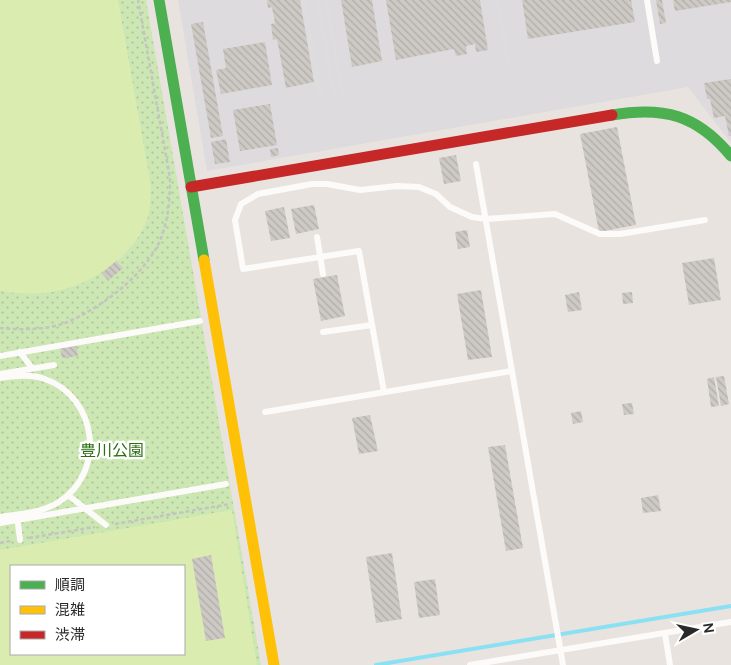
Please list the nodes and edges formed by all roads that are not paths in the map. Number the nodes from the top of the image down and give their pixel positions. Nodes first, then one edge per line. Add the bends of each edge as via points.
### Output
1 (159, 0) edge
2 (647, 0) edge
3 (657, 61) dead end
4 (731, 156) edge
5 (476, 164) dead end
6 (191, 187) junction
7 (486, 219) junction
8 (705, 220) dead end
9 (317, 237) dead end
10 (320, 256) junction
11 (323, 274) dead end
12 (200, 321) dead end
13 (372, 325) junction
14 (323, 332) dead end
15 (20, 352) junction
16 (0, 356) edge
17 (54, 365) dead end
18 (32, 368) junction
19 (512, 371) junction
20 (0, 374) edge
21 (0, 378) edge
22 (384, 392) junction
23 (266, 412) dead end
24 (226, 484) dead end
25 (68, 495) junction
26 (84, 508) junction
27 (0, 517) edge
28 (17, 517) junction
29 (0, 523) edge
30 (106, 525) road end
31 (20, 540) road end
32 (731, 622) edge
33 (665, 634) junction
34 (561, 651) junction
35 (274, 665) edge
36 (470, 665) edge
37 (563, 665) edge
38 (670, 665) edge

1 - 6 street
2 - 3 lane
4 - 6 street via 708,130 683,117 656,111 631,112
5 - 7 lane
6 - 35 street
7 - 8 lane via 556,214 590,231 608,234
7 - 10 lane via 450,207 436,194 408,186 360,190 312,184 258,194 241,204 235,220 243,268
7 - 19 lane
9 - 10 lane
10 - 11 lane
10 - 13 lane via 359,251
12 - 15 lane
13 - 14 lane
13 - 22 lane
15 - 16 lane
15 - 18 lane
17 - 18 lane
18 - 20 lane
19 - 22 lane
19 - 34 lane
21 - 25 lane via 22,375 46,380 67,392 82,410 90,433 89,457 81,480
22 - 23 lane
24 - 26 lane
25 - 26 lane
25 - 28 lane via 49,507
26 - 28 lane
26 - 30 lane
27 - 28 lane
28 - 29 lane
28 - 31 lane
32 - 33 lane
33 - 34 lane
33 - 38 lane
34 - 36 lane
34 - 37 lane

